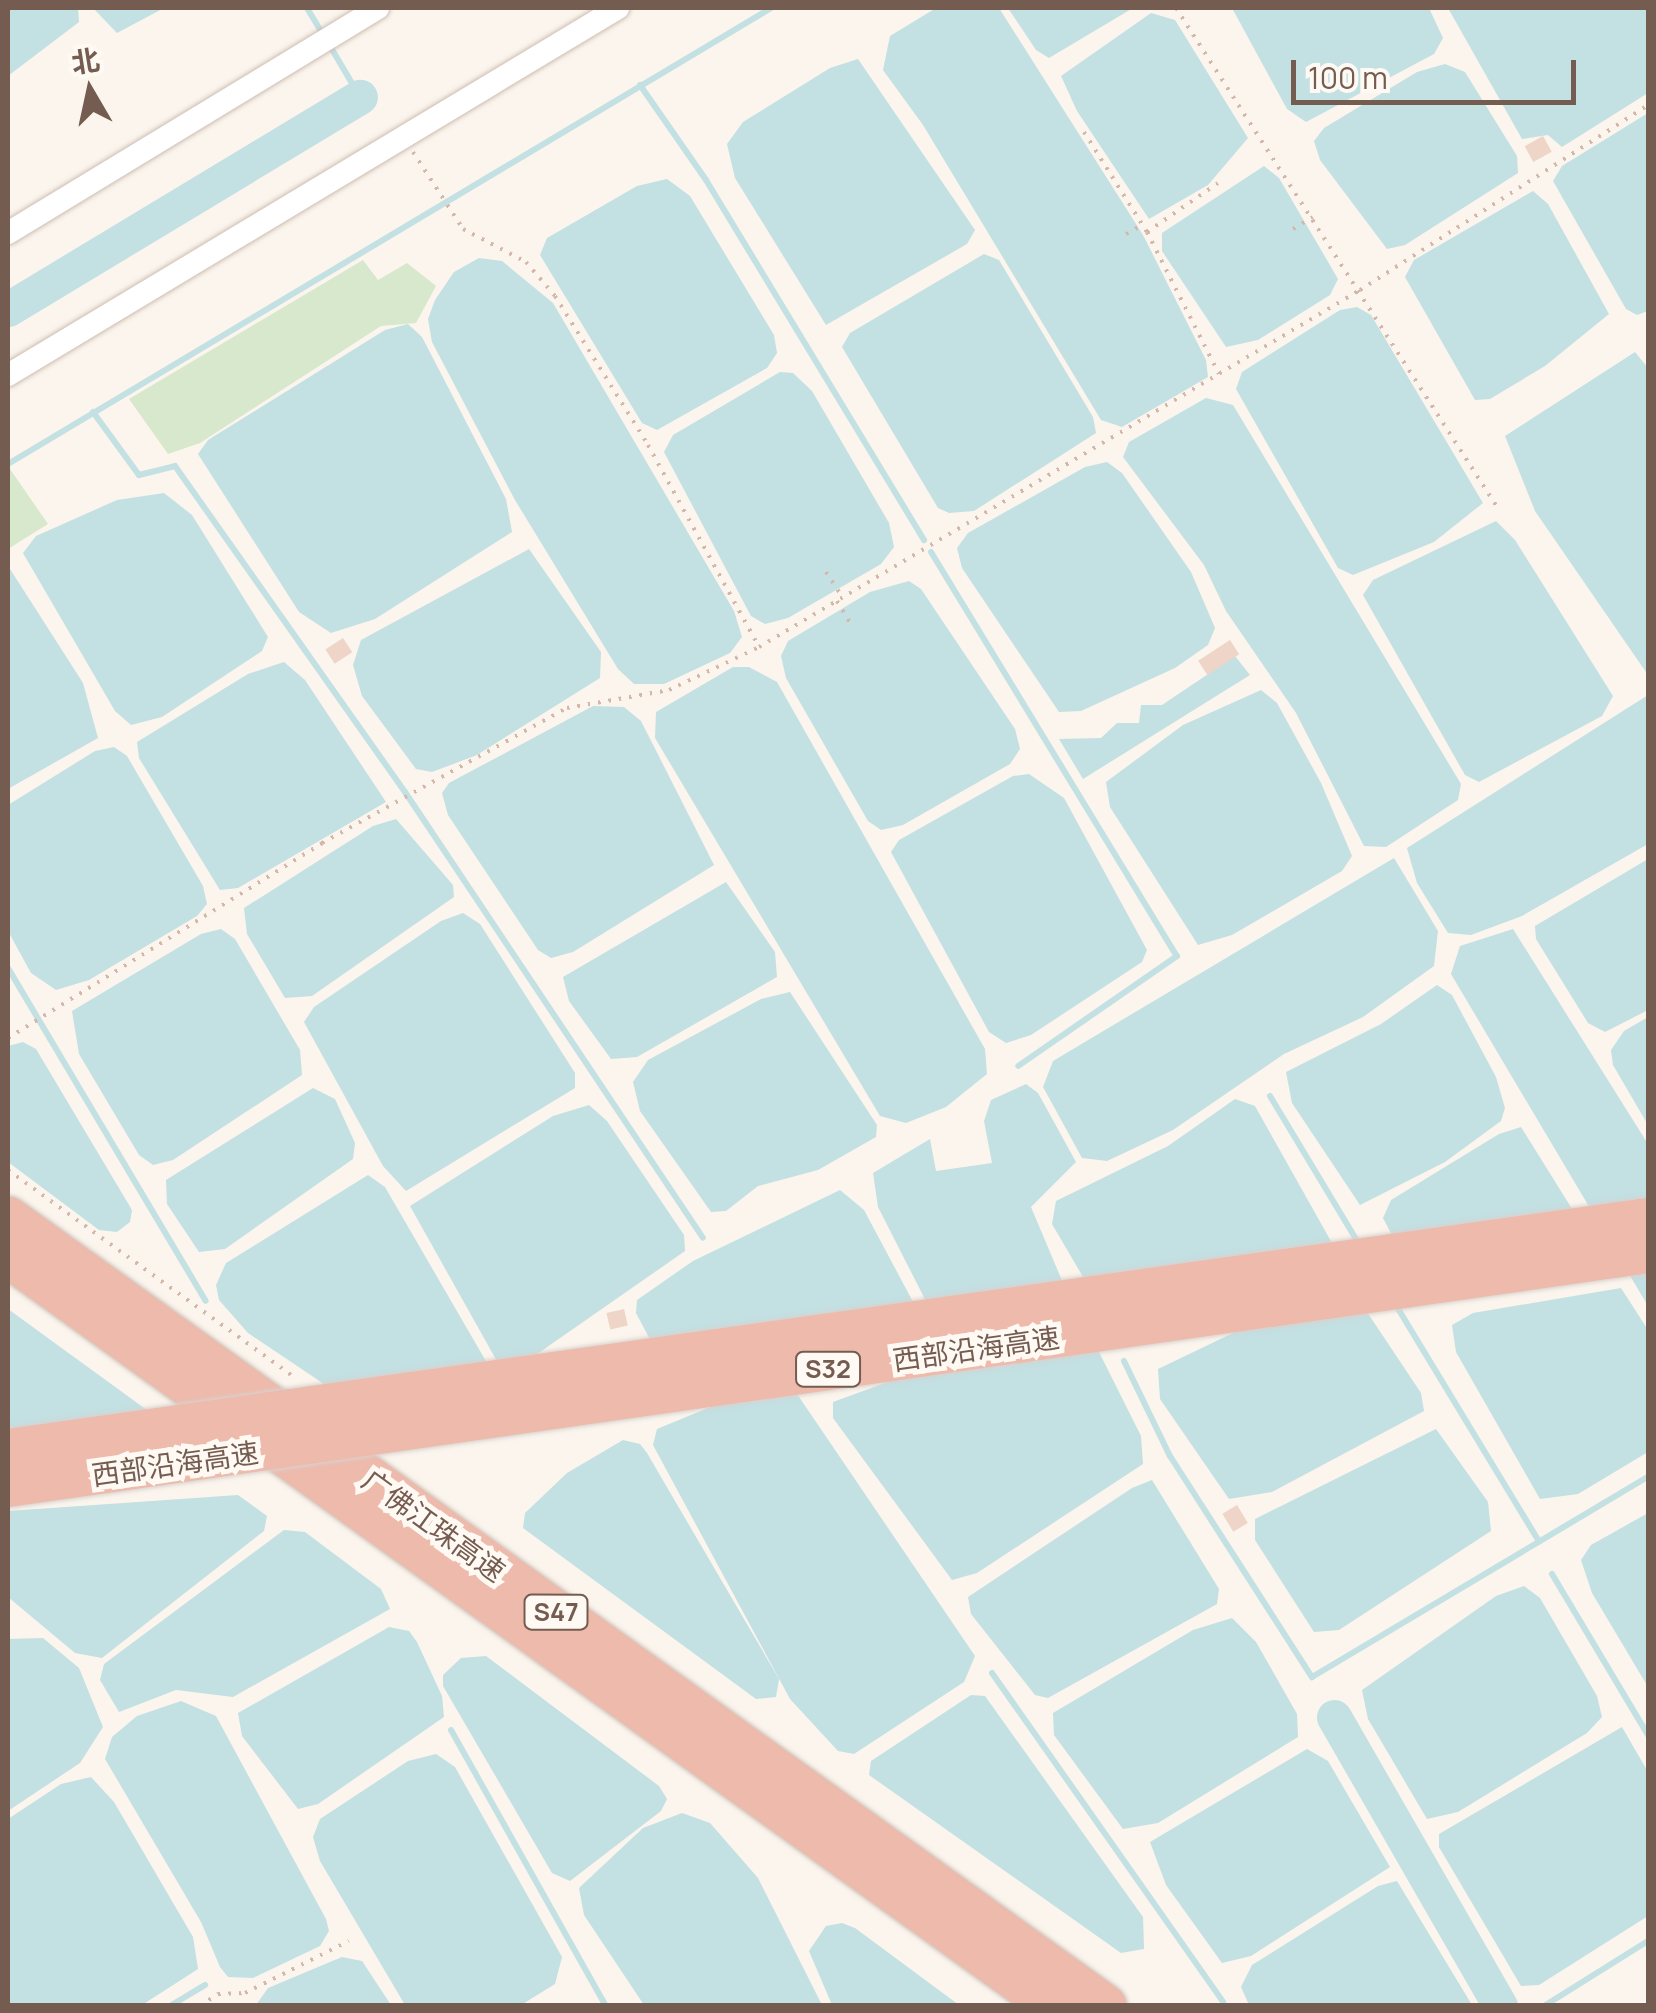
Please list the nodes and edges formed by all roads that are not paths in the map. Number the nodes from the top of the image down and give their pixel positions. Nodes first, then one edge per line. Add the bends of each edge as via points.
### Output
1 (378, 8) edge
2 (618, 8) edge
3 (8, 233) edge
4 (8, 374) edge
5 (8, 1218) edge
6 (1648, 1219) edge
7 (1648, 1252) edge
8 (8, 1256) edge
9 (8, 1450) edge
10 (8, 1486) edge
11 (1054, 2006) edge
12 (1105, 2006) edge

1 - 3 street
2 - 4 street
5 - 12 highway, 广佛江珠高速 / S47
6 - 9 highway, 西部沿海高速 / S32, bridge
7 - 10 highway, 西部沿海高速 / S32, bridge
8 - 11 highway, 广佛江珠高速 / S47

